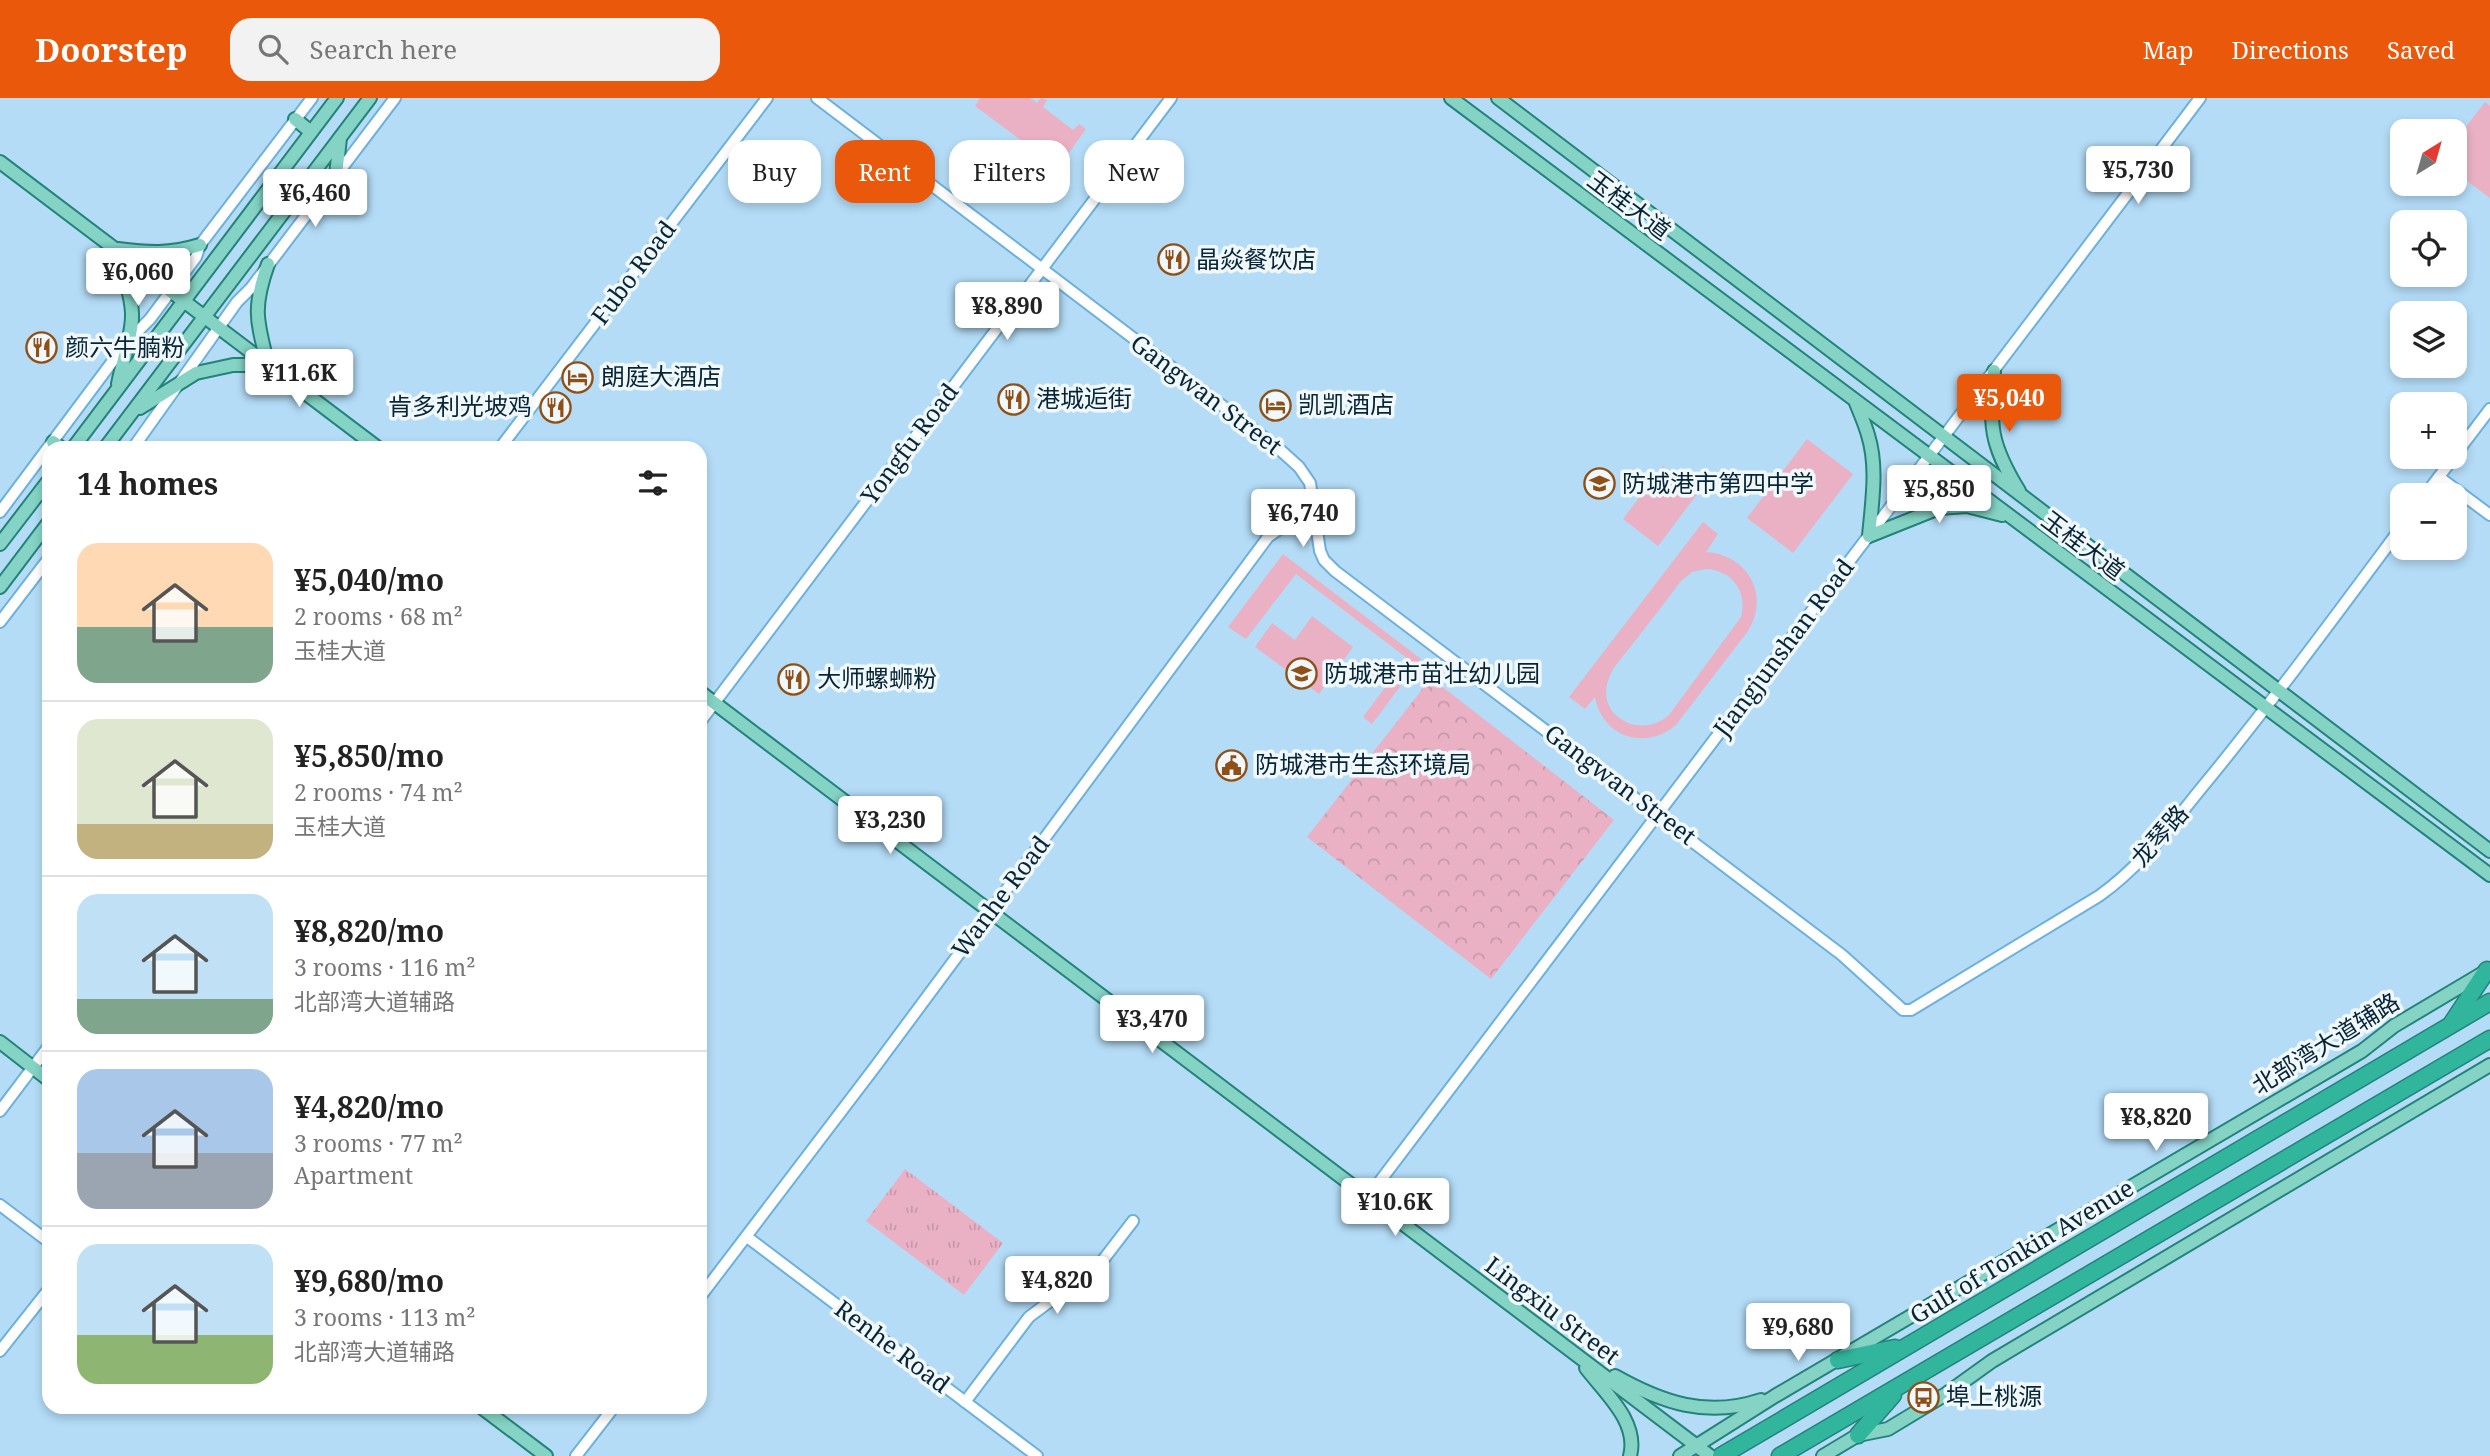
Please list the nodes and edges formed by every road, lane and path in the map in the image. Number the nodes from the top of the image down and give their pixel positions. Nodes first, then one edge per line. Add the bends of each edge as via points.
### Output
1 (312, 98) edge
2 (337, 98) edge
3 (370, 98) edge
4 (395, 98) edge
5 (767, 98) edge
6 (817, 98) edge
7 (1171, 98) edge
8 (1451, 98) edge
9 (1498, 98) edge
10 (2200, 98) edge
11 (295, 119) junction
12 (311, 132) junction
13 (340, 138) junction
14 (0, 162) edge
15 (336, 175) junction
16 (200, 245) junction
17 (114, 248) junction
18 (268, 264) junction
19 (1042, 269) junction
20 (171, 291) junction
21 (183, 301) junction
22 (205, 317) junction
23 (218, 327) junction
24 (127, 342) junction
25 (268, 365) junction
26 (1994, 371) junction
27 (178, 383) junction
28 (116, 390) junction
29 (1856, 403) junction
30 (2490, 408) edge
31 (131, 414) junction
32 (1944, 437) junction
33 (2467, 440) edge
34 (60, 441) edge
35 (78, 441) edge
36 (110, 441) edge
37 (138, 441) edge
38 (369, 441) edge
39 (505, 441) edge
40 (1929, 457) junction
41 (42, 463) edge
42 (2445, 469) edge
43 (2439, 477) junction
44 (2434, 483) edge
45 (42, 489) edge
46 (2023, 497) junction
47 (0, 512) edge
48 (2490, 515) edge
49 (2009, 517) junction
50 (1315, 518) junction
51 (42, 531) edge
52 (1869, 536) junction
53 (2390, 543) edge
54 (0, 544) edge
55 (42, 567) edge
56 (0, 587) edge
57 (0, 622) edge
58 (2280, 691) junction
59 (707, 697) edge
60 (715, 703) junction
61 (2267, 709) junction
62 (707, 713) edge
63 (1658, 814) junction
64 (2490, 851) edge
65 (2490, 875) edge
66 (990, 911) junction
67 (1842, 955) joint
68 (2489, 969) edge
69 (2490, 1002) edge
70 (2450, 1026) junction
71 (2490, 1040) edge
72 (0, 1042) edge
73 (42, 1056) edge
74 (2490, 1065) edge
75 (33, 1068) junction
76 (42, 1075) edge
77 (0, 1111) edge
78 (1368, 1198) junction
79 (0, 1205) edge
80 (1133, 1221) dead end
81 (42, 1237) edge
82 (747, 1237) junction
83 (707, 1288) edge
84 (42, 1298) edge
85 (1911, 1344) junction
86 (0, 1351) edge
87 (1572, 1352) junction
88 (1838, 1360) junction
89 (1901, 1385) junction
90 (1775, 1396) junction
91 (965, 1402) junction
92 (490, 1414) edge
93 (609, 1414) edge
94 (1858, 1435) junction
95 (1697, 1446) junction
96 (546, 1456) edge
97 (576, 1456) edge
98 (1037, 1456) edge
99 (1630, 1456) edge
100 (1680, 1456) edge
101 (1710, 1456) edge
102 (1721, 1456) edge
103 (1780, 1456) edge
104 (1823, 1456) edge
105 (1839, 1456) edge

1 - 11 street
2 - 12 main road
3 - 13 main road
4 - 15 street
5 - 39 street, Fubo Road
6 - 19 street, Gangwan Street
7 - 19 street, Yongfu Road
8 - 29 main road, 玉桂大道
9 - 32 main road, 玉桂大道
10 - 26 street, Jiangjunshan Road
11 - 12 main road
11 - 16 street
12 - 21 main road
13 - 15 main road
13 - 22 main road
14 - 17 main road
15 - 18 street
16 - 17 main road via 148,253
16 - 20 street
17 - 20 main road
17 - 24 main road via 132,311
18 - 23 street
18 - 25 main road via 256,311
19 - 50 street, Gangwan Street via 1299,467 1310,483
19 - 60 street, Yongfu Road
20 - 21 main road
20 - 24 street
21 - 22 main road
21 - 28 main road
22 - 23 main road
22 - 31 main road
23 - 25 main road
23 - 27 street
24 - 28 main road
24 - 34 street
25 - 27 main road via 211,368
25 - 38 main road
26 - 32 street, Jiangjunshan Road
26 - 46 main road via 1992,436 2002,464
27 - 31 main road
27 - 37 street
28 - 35 main road
29 - 40 main road, 玉桂大道
29 - 52 main road via 1873,461
30 - 33 street
31 - 36 main road
32 - 40 street, Jiangjunshan Road
32 - 46 main road, 玉桂大道
40 - 49 main road, 玉桂大道
40 - 52 street, Jiangjunshan Road
41 - 47 street
42 - 43 street
43 - 44 street
43 - 48 street
45 - 54 main road
46 - 58 main road, 玉桂大道
49 - 52 main road via 1966,506 1939,508
49 - 61 main road, 玉桂大道
50 - 63 street, Gangwan Street via 1320,551 1335,571
50 - 66 street, Wanhe Road via 1291,521 1268,537
51 - 56 main road
52 - 63 street, Jiangjunshan Road
53 - 58 street, 龙琴路
55 - 57 street
58 - 61 street, 龙琴路
58 - 64 main road, 玉桂大道
59 - 60 main road, Lingxiu Street
60 - 62 street, Yongfu Road
60 - 66 main road, Lingxiu Street
61 - 65 main road, 玉桂大道
61 - 67 street, 龙琴路 via 2119,882 1911,1010 1903,1010
63 - 67 street, Gangwan Street
63 - 78 street, Jiangjunshan Road
66 - 78 main road, Lingxiu Street
66 - 82 street, Wanhe Road
68 - 70 highway
68 - 88 main road, 北部湾大道辅路 via 2394,1026 2362,1051
69 - 70 highway, Gulf of Tonkin Avenue
70 - 85 highway, Gulf of Tonkin Avenue
71 - 89 highway
72 - 75 main road
73 - 75 street
74 - 94 main road via 1992,1361 1888,1429
75 - 76 main road
75 - 77 street
78 - 87 main road, Lingxiu Street
79 - 81 street
80 - 91 street via 1100,1264 1029,1317
82 - 83 street, Wanhe Road
82 - 91 street, Renhe Road
84 - 86 street
85 - 88 highway
85 - 102 highway, Gulf of Tonkin Avenue
87 - 90 main road via 1642,1391 1676,1404 1713,1409 1745,1406
87 - 95 main road, Lingxiu Street
87 - 99 main road via 1631,1429
88 - 90 main road, 北部湾大道辅路
89 - 94 highway
89 - 103 highway
90 - 95 main road, 北部湾大道辅路
91 - 98 street, Renhe Road
92 - 96 main road
93 - 97 street
94 - 104 main road
94 - 105 main road
95 - 100 main road, 北部湾大道辅路
95 - 101 main road, Lingxiu Street

